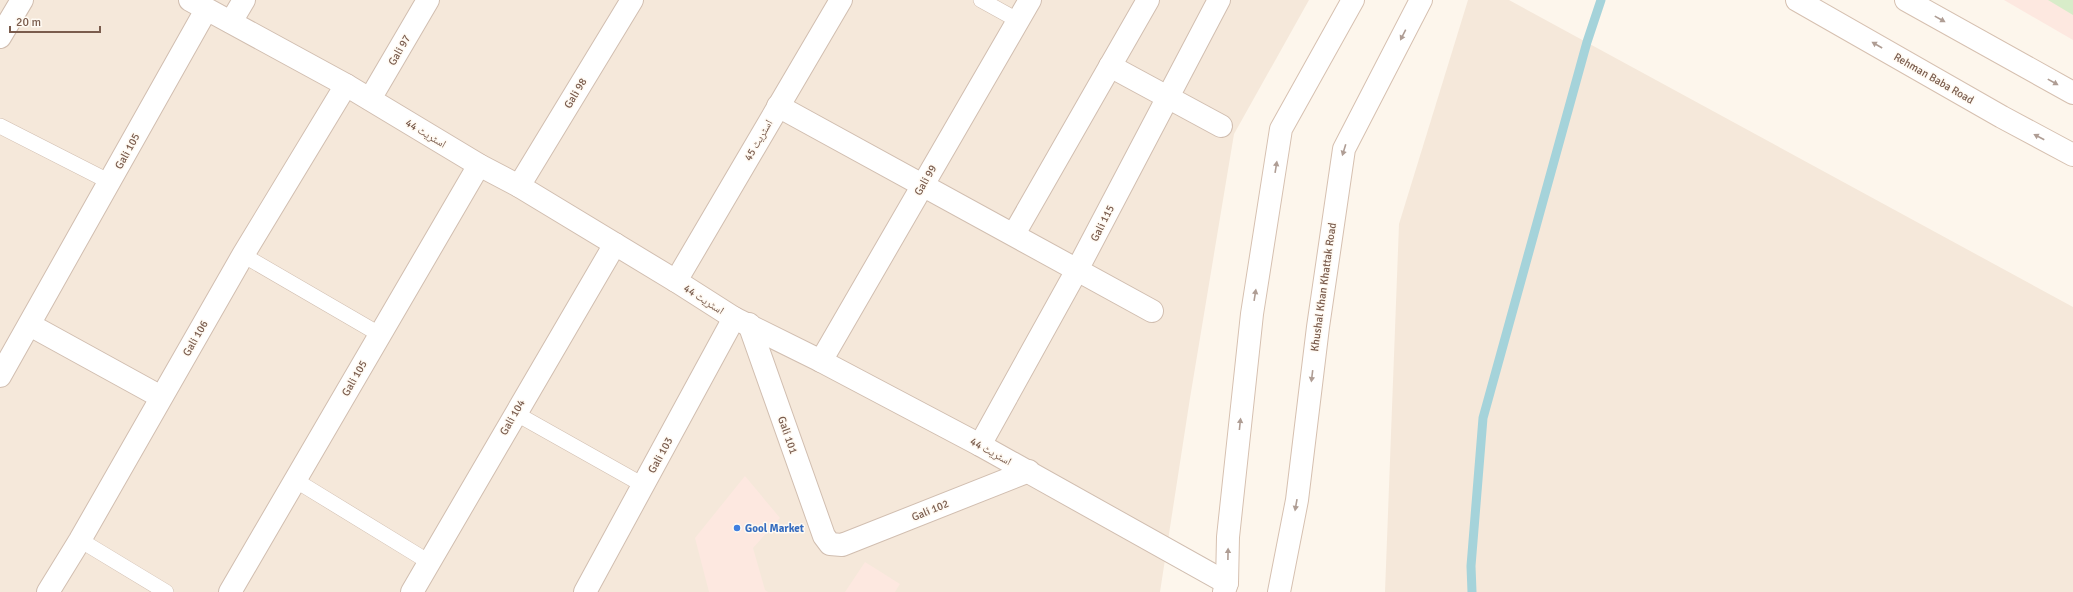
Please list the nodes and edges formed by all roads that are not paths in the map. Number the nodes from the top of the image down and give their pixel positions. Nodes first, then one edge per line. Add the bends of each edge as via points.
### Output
1 (22, 0) edge
2 (244, 0) edge
3 (428, 0) edge
4 (632, 0) edge
5 (841, 0) edge
6 (981, 0) edge
7 (1030, 0) edge
8 (1148, 0) edge
9 (1219, 0) edge
10 (1353, 0) edge
11 (1421, 0) edge
12 (1797, 0) edge
13 (1906, 0) edge
14 (198, 5) edge
15 (1019, 21) junction
16 (231, 22) junction
17 (0, 37) edge
18 (1110, 66) junction
19 (346, 85) junction
20 (2073, 94) edge
21 (1167, 97) junction
22 (370, 99) junction
23 (778, 106) junction
24 (0, 126) edge
25 (1221, 126) dead end
26 (2073, 155) edge
27 (479, 165) junction
28 (110, 182) junction
29 (922, 184) junction
30 (519, 186) junction
31 (1014, 234) junction
32 (615, 244) junction
33 (243, 256) junction
34 (1077, 270) junction
35 (676, 281) junction
36 (1152, 311) dead end
37 (741, 321) junction
38 (30, 325) junction
39 (379, 334) junction
40 (821, 360) junction
41 (0, 376) edge
42 (161, 397) junction
43 (515, 413) junction
44 (980, 445) junction
45 (1029, 471) junction
46 (295, 480) junction
47 (643, 485) junction
48 (80, 540) junction
49 (830, 544) joint
50 (429, 562) junction
51 (1226, 588) edge
52 (48, 592) edge
53 (166, 592) edge
54 (230, 592) edge
55 (412, 592) edge
56 (585, 592) edge
57 (1279, 592) edge

1 - 17 street
2 - 16 street
3 - 22 street, Gali 97
4 - 30 street, Gali 98
5 - 23 street, اسٹریٹ 45
6 - 15 lane
7 - 15 street, Gali 99
8 - 18 street
9 - 21 street, Gali 115
51 -> 10 street via 1228,537 1252,314 1281,129
11 -> 57 street, Khushal Khan Khattak Road via 1344,149 1318,327 1297,500
26 -> 12 street, Rehman Baba Road
13 -> 20 street
14 - 16 street, اسٹریٹ 44
14 - 28 street, Gali 105
15 - 29 street, Gali 99
16 - 19 street, اسٹریٹ 44
18 - 21 street
18 - 31 street
19 - 22 street, اسٹریٹ 44
19 - 33 street, Gali 106
21 - 25 street
21 - 34 street, Gali 115
22 - 27 street, اسٹریٹ 44
23 - 29 street
23 - 35 street, اسٹریٹ 45
24 - 28 lane
27 - 30 street, اسٹریٹ 44
27 - 39 street, Gali 105
28 - 38 street, Gali 105
29 - 31 street
29 - 40 street, Gali 99
30 - 32 street, اسٹریٹ 44
31 - 34 street
32 - 35 street, اسٹریٹ 44
32 - 43 street, Gali 104
33 - 39 lane
33 - 42 street, Gali 106
34 - 36 street
34 - 44 street, Gali 115
35 - 37 street, اسٹریٹ 44
37 - 40 street, اسٹریٹ 44
37 - 47 street, Gali 103
37 - 49 street, Gali 101 via 824,536
38 - 41 street, Gali 105
38 - 42 street
39 - 46 street, Gali 105
40 - 44 street, اسٹریٹ 44
42 - 48 street, Gali 106
43 - 47 lane
43 - 50 street, Gali 104
44 - 45 street, اسٹریٹ 44
45 - 49 street, Gali 102 via 842,545
45 - 51 street, اسٹریٹ 44
46 - 50 lane
46 - 54 street, Gali 105
47 - 56 street, Gali 103
48 - 52 street, Gali 106
48 - 53 lane
50 - 55 street, Gali 104

